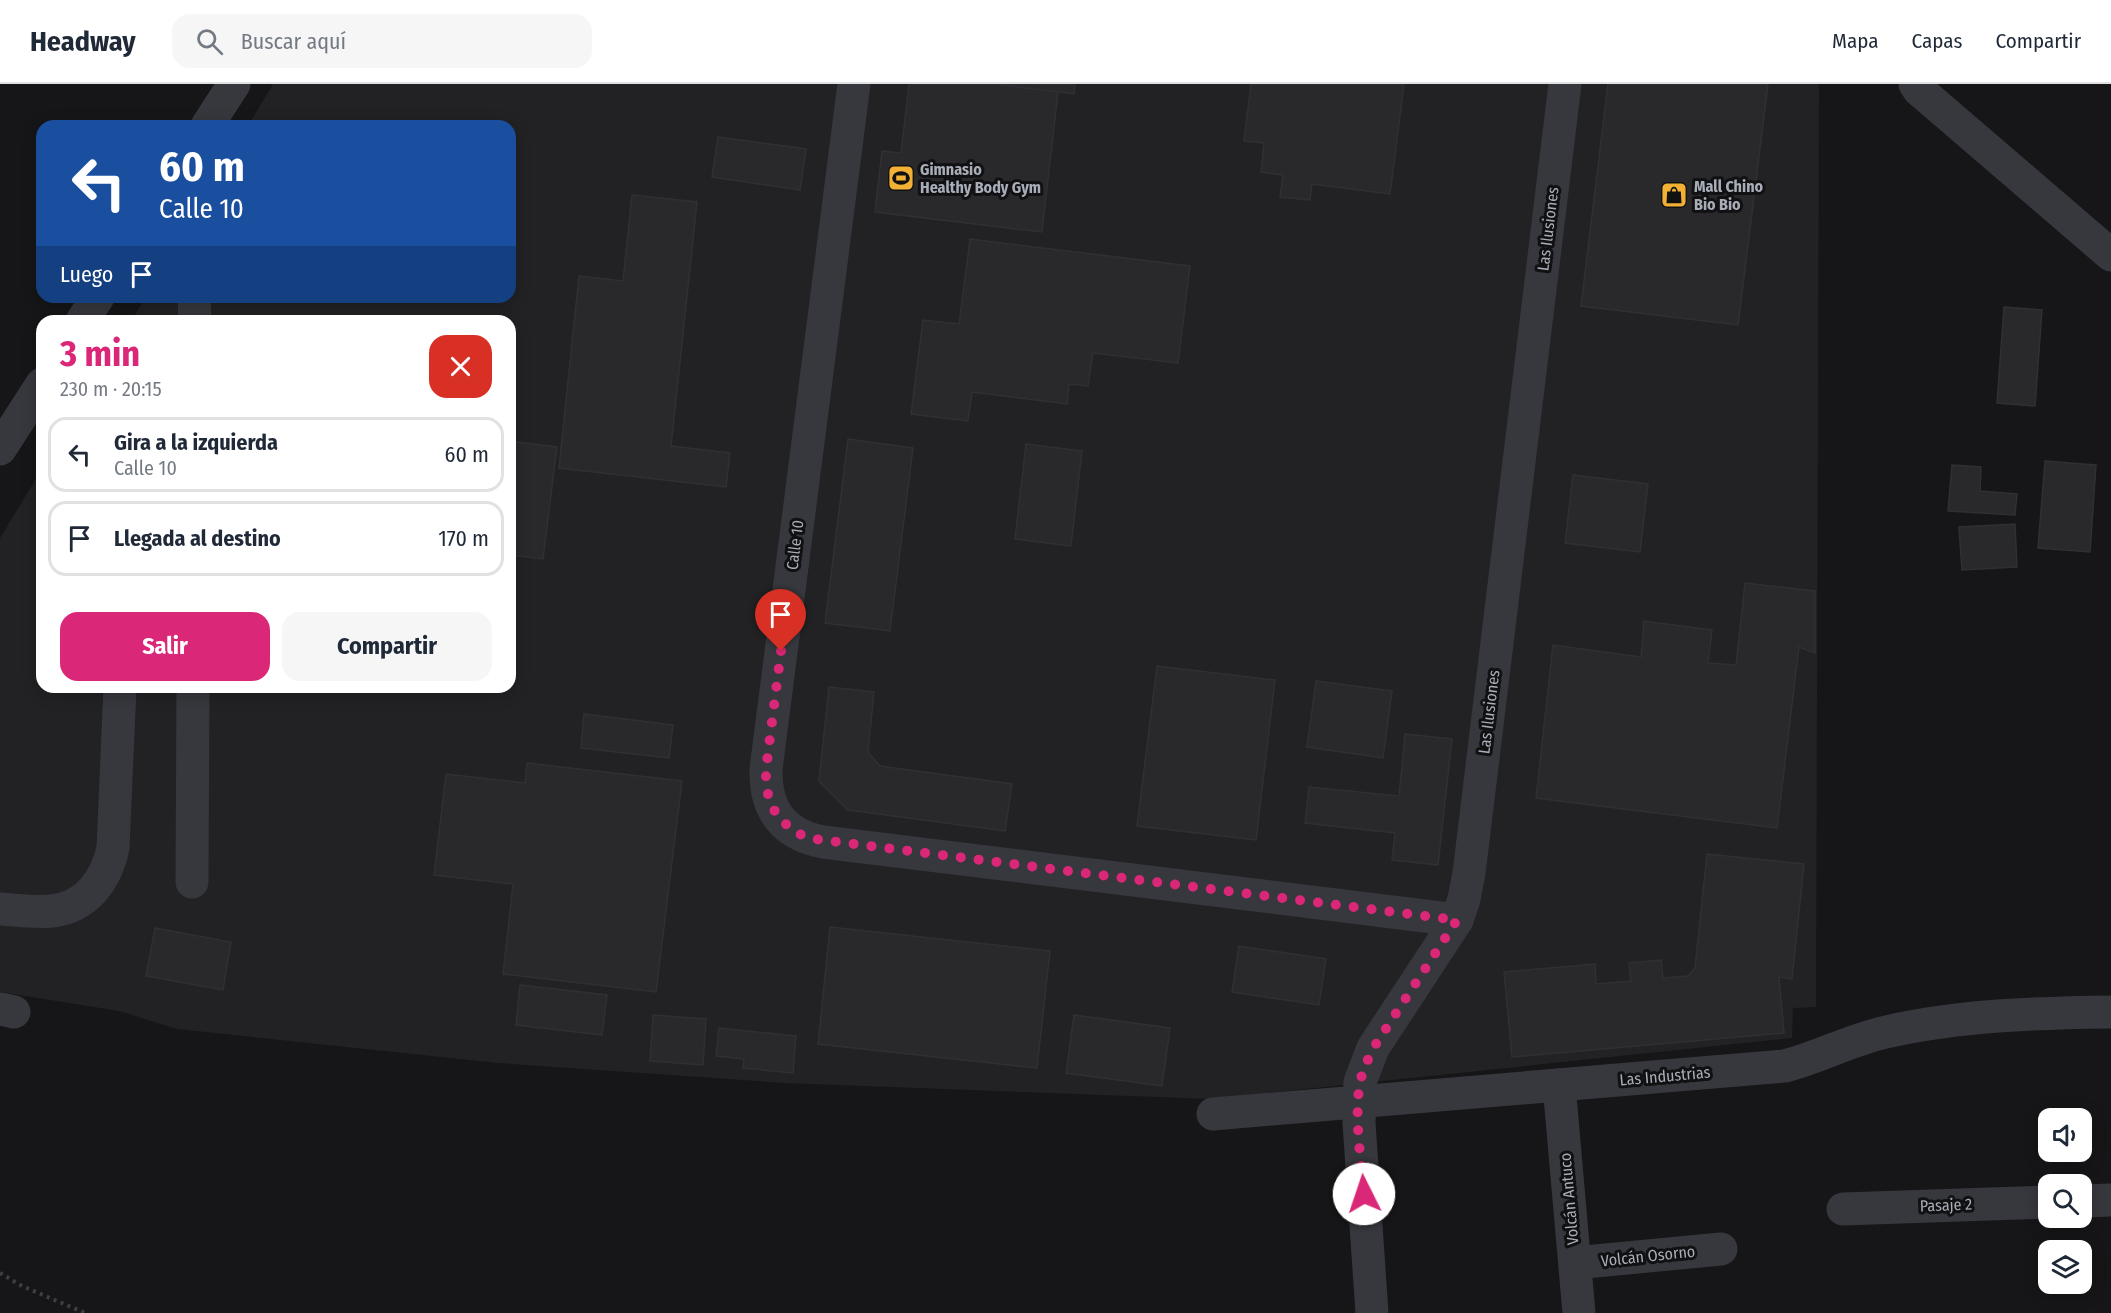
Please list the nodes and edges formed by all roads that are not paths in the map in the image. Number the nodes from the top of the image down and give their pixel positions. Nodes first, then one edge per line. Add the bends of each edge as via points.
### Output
1 (234, 84) edge
2 (854, 84) edge
3 (1565, 84) edge
4 (1915, 84) edge
5 (211, 120) edge
6 (2111, 255) edge
7 (36, 393) edge
8 (0, 449) edge
9 (120, 693) edge
10 (193, 693) edge
11 (192, 882) dead end
12 (0, 909) edge
13 (1457, 920) junction
14 (2111, 1012) edge
15 (1558, 1084) junction
16 (1359, 1101) junction
17 (1213, 1114) dead end
18 (2111, 1200) edge
19 (2092, 1201) edge
20 (2038, 1202) edge
21 (1843, 1209) dead end
22 (1721, 1249) dead end
23 (1575, 1263) junction
24 (1372, 1313) edge
25 (1580, 1313) edge

1 - 5 street
2 - 13 street, Calle 10 via 766,769 765,786 778,818 791,830 823,842
3 - 13 street, Las Ilusiones via 1469,873
4 - 6 street
7 - 8 street
9 - 12 street via 113,848 101,882 90,895 63,909
10 - 11 street
13 - 16 street, Las Ilusiones via 1374,1047 1360,1082
14 - 15 street, Las Industrias via 1954,1020 1875,1035 1785,1066
15 - 16 street, Las Industrias
15 - 23 street, Volcán Antuco
16 - 17 street, Las Industrias
16 - 24 street, Las Ilusiones
18 - 19 street
20 - 21 street, Pasaje 2
22 - 23 street, Volcán Osorno
23 - 25 street, Volcán Antuco

